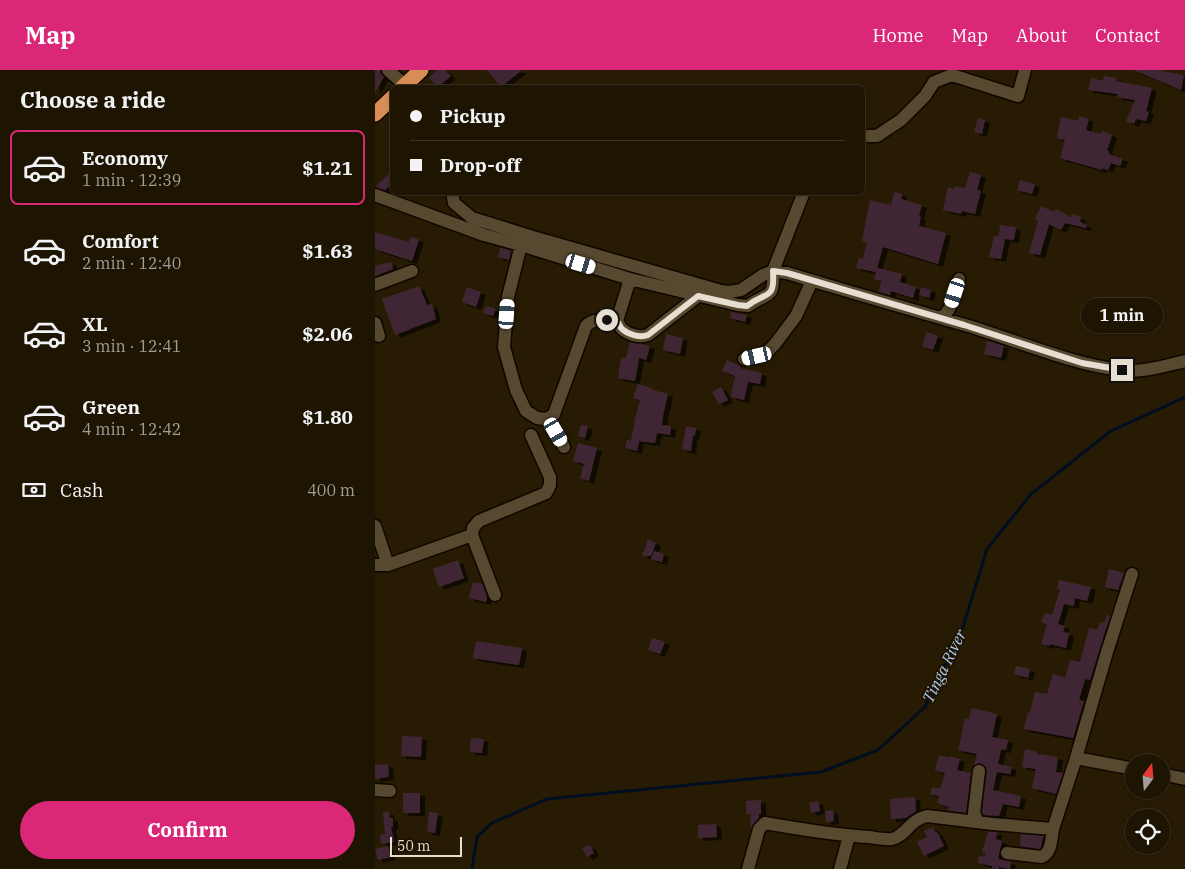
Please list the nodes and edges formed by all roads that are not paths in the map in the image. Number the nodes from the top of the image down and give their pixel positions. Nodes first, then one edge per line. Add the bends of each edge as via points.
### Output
1 (388, 70) edge
2 (421, 70) edge
3 (1025, 70) edge
4 (403, 85) edge
5 (407, 85) edge
6 (390, 100) edge
7 (375, 114) edge
8 (865, 136) edge
9 (375, 195) edge
10 (453, 195) edge
11 (803, 195) edge
12 (521, 245) junction
13 (412, 271) dead end
14 (773, 271) junction
15 (630, 279) junction
16 (959, 279) dead end
17 (812, 280) junction
18 (375, 285) edge
19 (698, 296) junction
20 (941, 318) junction
21 (617, 321) junction
22 (375, 323) edge
23 (379, 336) dead end
24 (744, 359) dead end
25 (1185, 362) edge
26 (548, 418) junction
27 (531, 435) dead end
28 (564, 447) dead end
29 (375, 526) edge
30 (472, 536) junction
31 (375, 565) edge
32 (388, 565) junction
33 (1132, 574) dead end
34 (495, 595) dead end
35 (1076, 758) junction
36 (1125, 767) edge
37 (979, 771) dead end
38 (1170, 776) edge
39 (1185, 779) edge
40 (375, 790) edge
41 (390, 791) dead end
42 (978, 822) junction
43 (1053, 829) junction
44 (849, 836) junction
45 (1007, 853) dead end
46 (748, 869) edge
47 (840, 869) edge

1 - 4 street
2 - 5 highway
3 - 8 street via 1018,96 953,75 934,82 901,120 877,136
6 - 7 highway
9 - 12 street via 484,235
10 - 14 street via 454,203 472,218 721,291 741,290
11 - 14 street
12 - 15 street
12 - 26 street via 508,297 504,347 516,390 526,411 537,418
13 - 18 street
14 - 17 street
14 - 19 street via 773,283 767,296 747,306
15 - 19 street
15 - 21 street
16 - 20 street via 950,307
17 - 20 street
17 - 24 street via 796,316 775,344 768,351
19 - 21 street via 643,337 623,329
20 - 25 street via 1082,363 1135,371
21 - 26 street via 597,320 586,326 554,414
22 - 23 street
26 - 28 street
27 - 30 street via 550,477 546,493 479,521
29 - 32 street
30 - 32 street
30 - 34 street
31 - 32 street
33 - 35 street
35 - 36 street
35 - 43 street
37 - 42 street via 974,813
38 - 39 street
40 - 41 street
42 - 43 street
42 - 44 street via 927,816 914,821 900,836 893,838
43 - 45 street via 1047,855
44 - 46 street via 765,824 759,829
44 - 47 street

